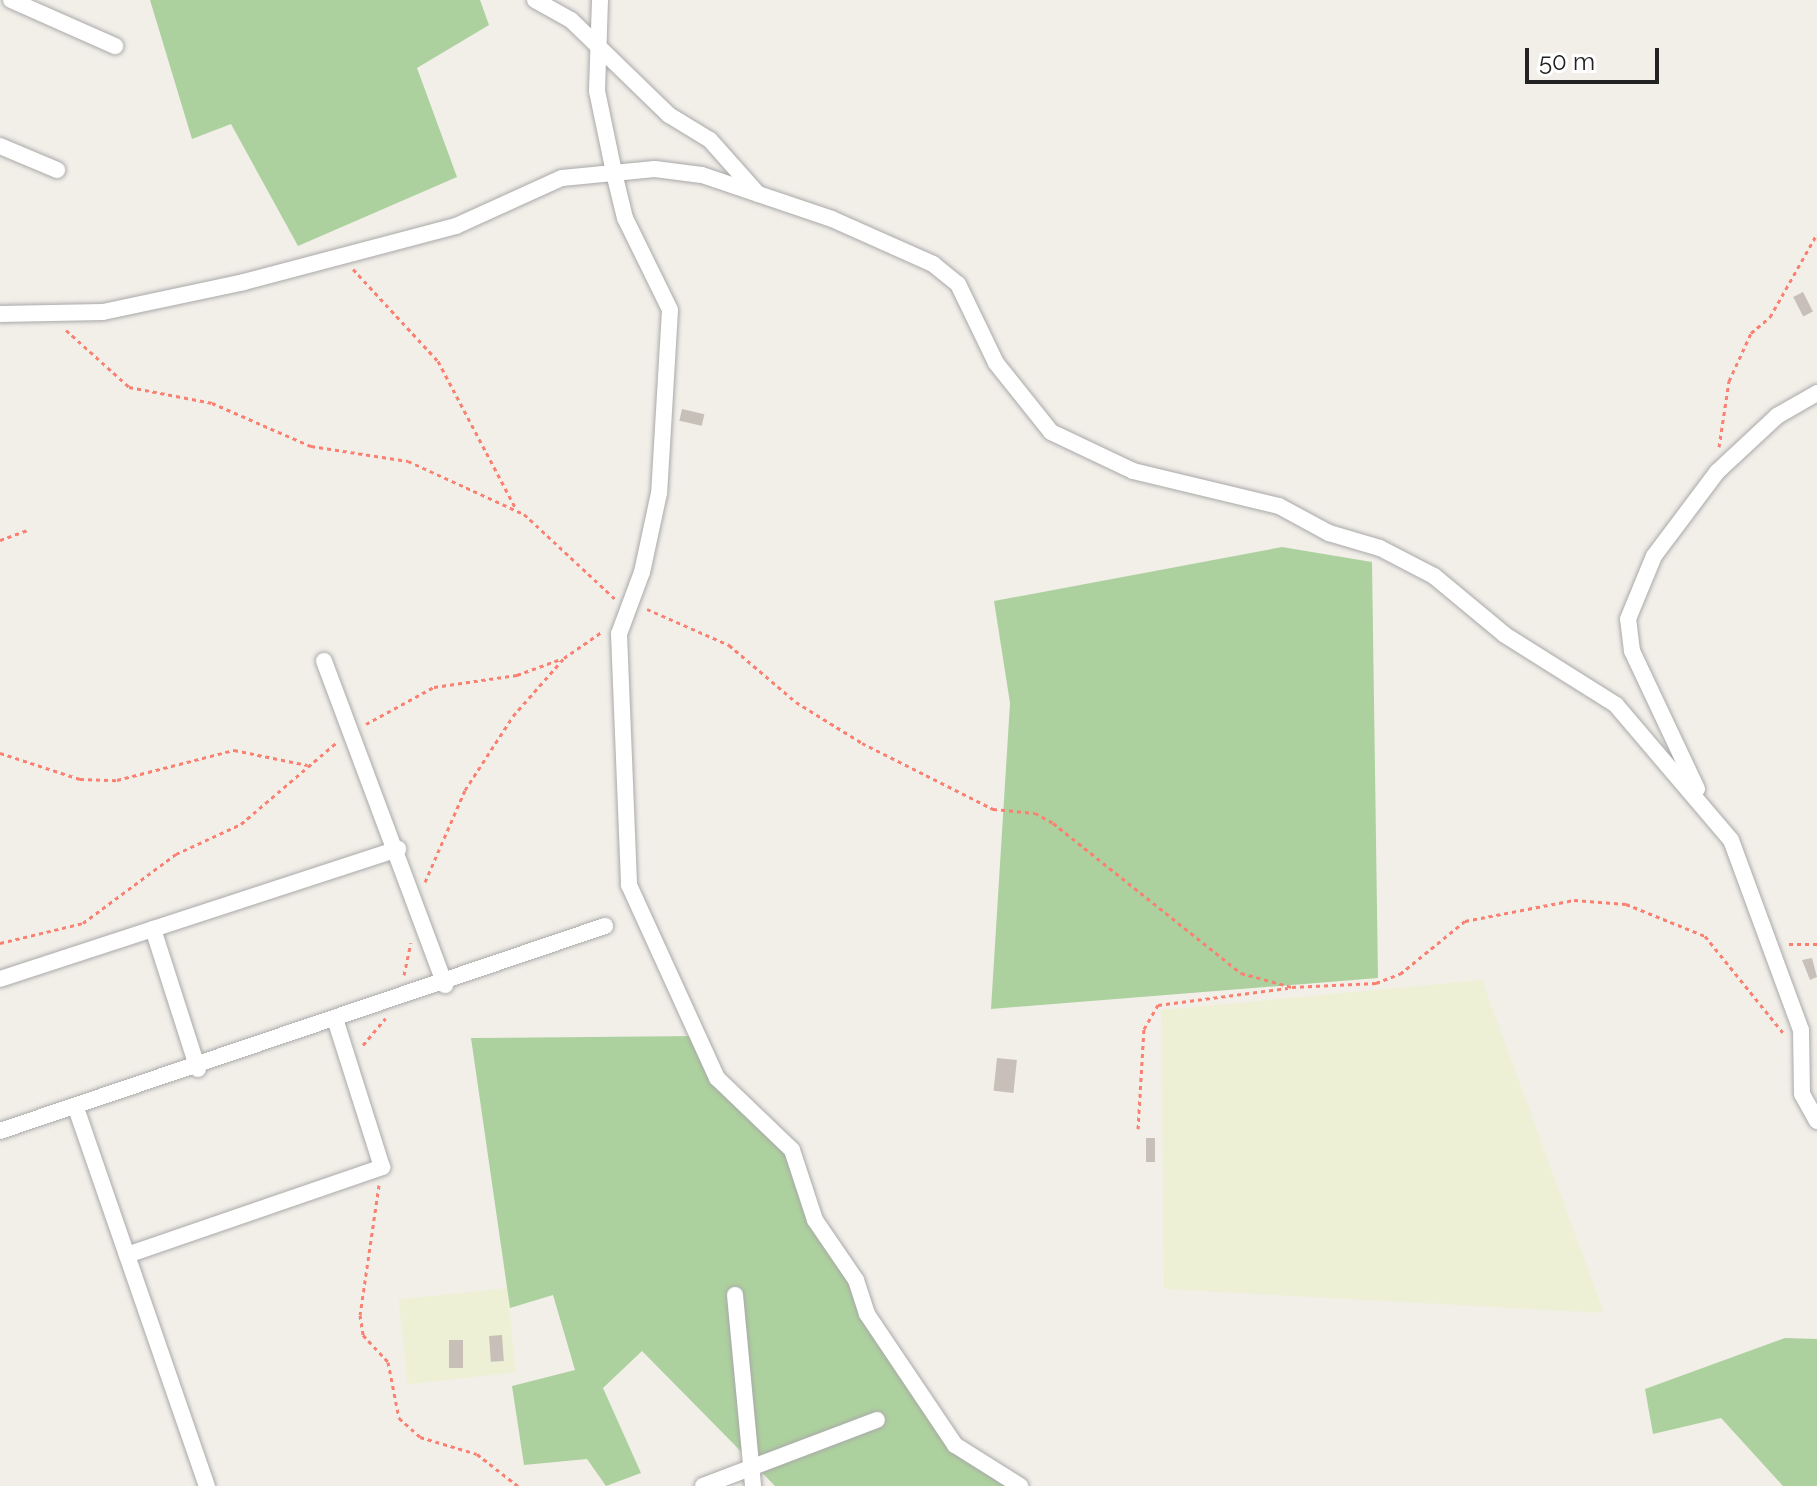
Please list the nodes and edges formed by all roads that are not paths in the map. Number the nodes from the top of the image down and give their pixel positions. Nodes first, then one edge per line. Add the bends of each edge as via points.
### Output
1 (11, 0) edge
2 (535, 0) edge
3 (600, 0) edge
4 (115, 46) dead end
5 (597, 48) junction
6 (0, 146) edge
7 (57, 170) dead end
8 (615, 177) junction
9 (762, 198) junction
10 (0, 314) edge
11 (1817, 393) edge
12 (324, 661) dead end
13 (1704, 806) junction
14 (398, 849) junction
15 (605, 926) dead end
16 (153, 929) junction
17 (0, 979) edge
18 (445, 985) junction
19 (336, 1022) junction
20 (198, 1069) junction
21 (77, 1111) junction
22 (1817, 1121) edge
23 (0, 1131) edge
24 (127, 1255) junction
25 (735, 1295) dead end
26 (877, 1420) dead end
27 (751, 1468) junction
28 (207, 1486) edge
29 (703, 1486) edge
30 (753, 1486) edge
31 (1020, 1486) edge

1 - 4 street
2 - 5 street via 571,20
3 - 5 street
5 - 8 street via 597,91
5 - 9 street via 669,115 710,140
6 - 7 street
8 - 9 street via 655,169 702,175
8 - 10 street via 562,178 456,226 136,306
8 - 31 street via 625,218 670,310 659,493 642,572 624,608 627,864 640,917 675,974 717,1078 792,1150 815,1220 856,1280 867,1314 955,1445
9 - 13 street via 832,219 933,264 958,284 996,363 1051,432 1133,471 1279,506 1434,576 1505,635 1616,705
11 - 13 street via 1777,416 1717,472 1654,556 1628,619 1632,651
12 - 14 street
13 - 22 street via 1731,840 1801,1030 1802,1094
14 - 16 street
14 - 18 street
15 - 18 street
16 - 17 street
16 - 20 street
18 - 19 street
19 - 20 street
19 - 24 street via 382,1167
20 - 21 street
21 - 23 street
21 - 24 street
24 - 28 street
25 - 27 street
26 - 27 street
27 - 29 street
27 - 30 street

